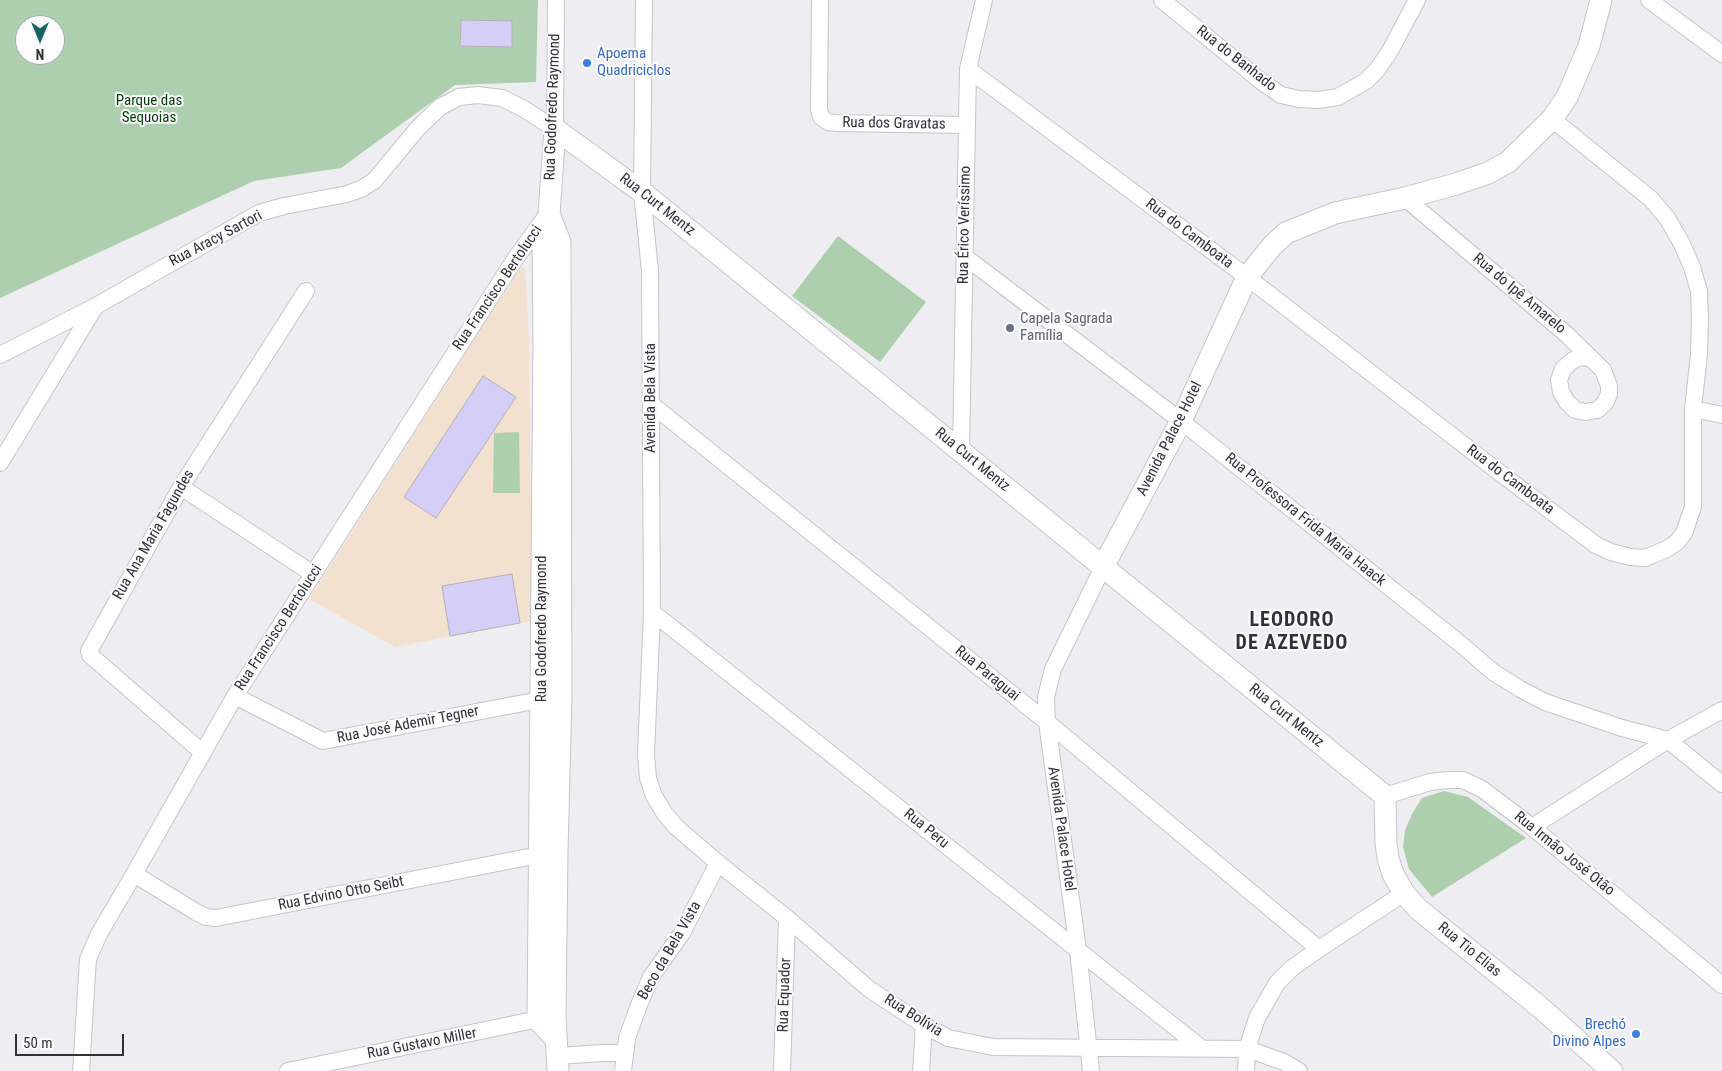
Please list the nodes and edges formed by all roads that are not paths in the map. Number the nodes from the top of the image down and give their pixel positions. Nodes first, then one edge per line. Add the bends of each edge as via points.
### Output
1 (556, 0) edge
2 (644, 0) edge
3 (820, 0) edge
4 (984, 0) edge
5 (1162, 0) edge
6 (1417, 0) edge
7 (1601, 0) edge
8 (1649, 0) edge
9 (1722, 54) edge
10 (968, 69) junction
11 (1552, 119) junction
12 (966, 124) junction
13 (555, 129) junction
14 (642, 192) junction
15 (1405, 198) junction
16 (549, 214) junction
17 (964, 256) junction
18 (1248, 277) junction
19 (306, 291) dead end
20 (96, 306) junction
21 (0, 356) edge
22 (1591, 358) junction
23 (650, 404) junction
24 (1693, 409) junction
25 (1722, 415) edge
26 (1181, 421) junction
27 (961, 451) junction
28 (0, 464) edge
29 (181, 487) junction
30 (1103, 567) junction
31 (313, 574) junction
32 (652, 612) junction
33 (235, 696) junction
34 (552, 698) junction
35 (1722, 710) edge
36 (1047, 722) junction
37 (1668, 740) junction
38 (203, 753) junction
39 (1722, 784) edge
40 (654, 796) joint
41 (1385, 796) junction
42 (1532, 827) junction
43 (548, 853) junction
44 (718, 863) junction
45 (134, 874) junction
46 (1404, 894) junction
47 (787, 918) junction
48 (1319, 949) junction
49 (1078, 950) junction
50 (1722, 985) edge
51 (546, 1018) junction
52 (924, 1025) junction
53 (1089, 1048) junction
54 (1200, 1048) junction
55 (1247, 1049) junction
56 (624, 1054) junction
57 (557, 1055) edge
58 (81, 1071) edge
59 (288, 1071) edge
60 (623, 1071) edge
61 (782, 1071) edge
62 (921, 1071) edge
63 (1091, 1071) edge
64 (1246, 1071) edge
65 (1299, 1071) edge
66 (1612, 1071) edge

1 - 13 street, Rua Godofredo Raymond
2 - 14 street, Avenida Bela Vista
3 - 12 street, Rua dos Gravatas via 818,62 821,117 837,123
4 - 10 street, Rua Érico Veríssimo
5 - 6 street, Rua do Banhado via 1281,95 1318,100 1338,97 1366,81 1377,70
7 - 11 main road, Avenida Palace Hotel via 1589,46 1567,97
8 - 9 street
10 - 12 street, Rua Érico Veríssimo
10 - 18 street, Rua do Camboata
11 - 15 main road, Avenida Palace Hotel via 1508,162 1488,173
11 - 24 street, Rua do Camboata via 1651,199 1681,242 1699,291 1699,354
12 - 17 street, Rua Érico Veríssimo
13 - 14 main road, Rua Curt Mentz
13 - 16 main road, Rua Godofredo Raymond
13 - 20 street, Rua Aracy Sartori via 502,98 459,97 440,107 374,180 361,189 259,214
14 - 23 street, Avenida Bela Vista via 650,271
14 - 27 main road, Rua Curt Mentz
15 - 18 main road, Avenida Palace Hotel via 1335,213 1286,233
15 - 22 street, Rua do Ipê Amarelo
16 - 31 street, Rua Francisco Bertolucci via 515,259
16 - 34 main road, Rua Godofredo Raymond via 560,242
17 - 26 street, Rua Professora Frida Maria Haack
17 - 27 street, Rua Érico Veríssimo
18 - 24 street, Rua do Camboata via 1504,476 1610,552 1645,558 1667,549 1684,533 1693,507
18 - 26 main road, Avenida Palace Hotel
19 - 29 street, Rua Ana Maria Fagundes
20 - 21 street, Rua Aracy Sartori
20 - 28 street
22 - 22 street, Rua do Ipê Amarelo via 1603,370 1609,394 1598,410 1575,410 1561,392 1559,380 1563,369 1573,360
23 - 32 street, Avenida Bela Vista
23 - 36 street, Rua Paraguai
24 - 25 street
26 - 30 main road, Avenida Palace Hotel
26 - 37 street, Rua Professora Frida Maria Haack via 1493,672 1546,702
27 - 30 main road, Rua Curt Mentz
29 - 31 street
29 - 38 street, Rua Ana Maria Fagundes via 89,651
30 - 36 street, Avenida Palace Hotel via 1053,668 1046,697
30 - 41 main road, Rua Curt Mentz
31 - 33 street, Rua Francisco Bertolucci
32 - 40 street, Avenida Bela Vista via 646,754 648,778
32 - 49 street, Rua Peru
33 - 34 street, Rua José Ademir Tegner via 323,741
33 - 38 street, Rua Francisco Bertolucci
34 - 43 main road, Rua Godofredo Raymond
35 - 37 street
36 - 48 street, Rua Paraguai
36 - 49 street, Avenida Palace Hotel
37 - 39 street
37 - 42 street
38 - 45 street, Rua Francisco Bertolucci
40 - 44 street, Rua Bolívia via 676,827
41 - 42 street, Rua Irmão José Otão via 1430,782 1463,780 1482,789
41 - 46 main road, Rua Tio Elias via 1388,858
42 - 50 street, Rua Irmão José Otão
43 - 45 street, Rua Edvino Otto Seibt via 216,918 196,912
43 - 51 main road, Rua Godofredo Raymond
44 - 47 street, Rua Bolívia
44 - 56 street, Beco da Bela Vista via 682,933 651,977
45 - 58 street, Rua Francisco Bertolucci via 88,959
46 - 48 street
46 - 66 main road, Rua Tio Elias
47 - 52 street, Rua Bolívia via 870,989
47 - 61 street, Rua Equador
48 - 55 street via 1277,983 1257,1018
49 - 53 street, Avenida Palace Hotel
49 - 54 street, Rua Peru
51 - 57 main road, Rua Godofredo Raymond
51 - 59 street, Rua Gustavo Miller
52 - 53 street, Rua Bolívia via 948,1038 993,1047
52 - 62 street
53 - 54 street, Rua Bolívia
53 - 63 street, Avenida Palace Hotel
54 - 55 street, Rua Bolívia
55 - 64 street
55 - 65 street, Rua Bolívia
56 - 57 street
56 - 60 street, Beco da Bela Vista

